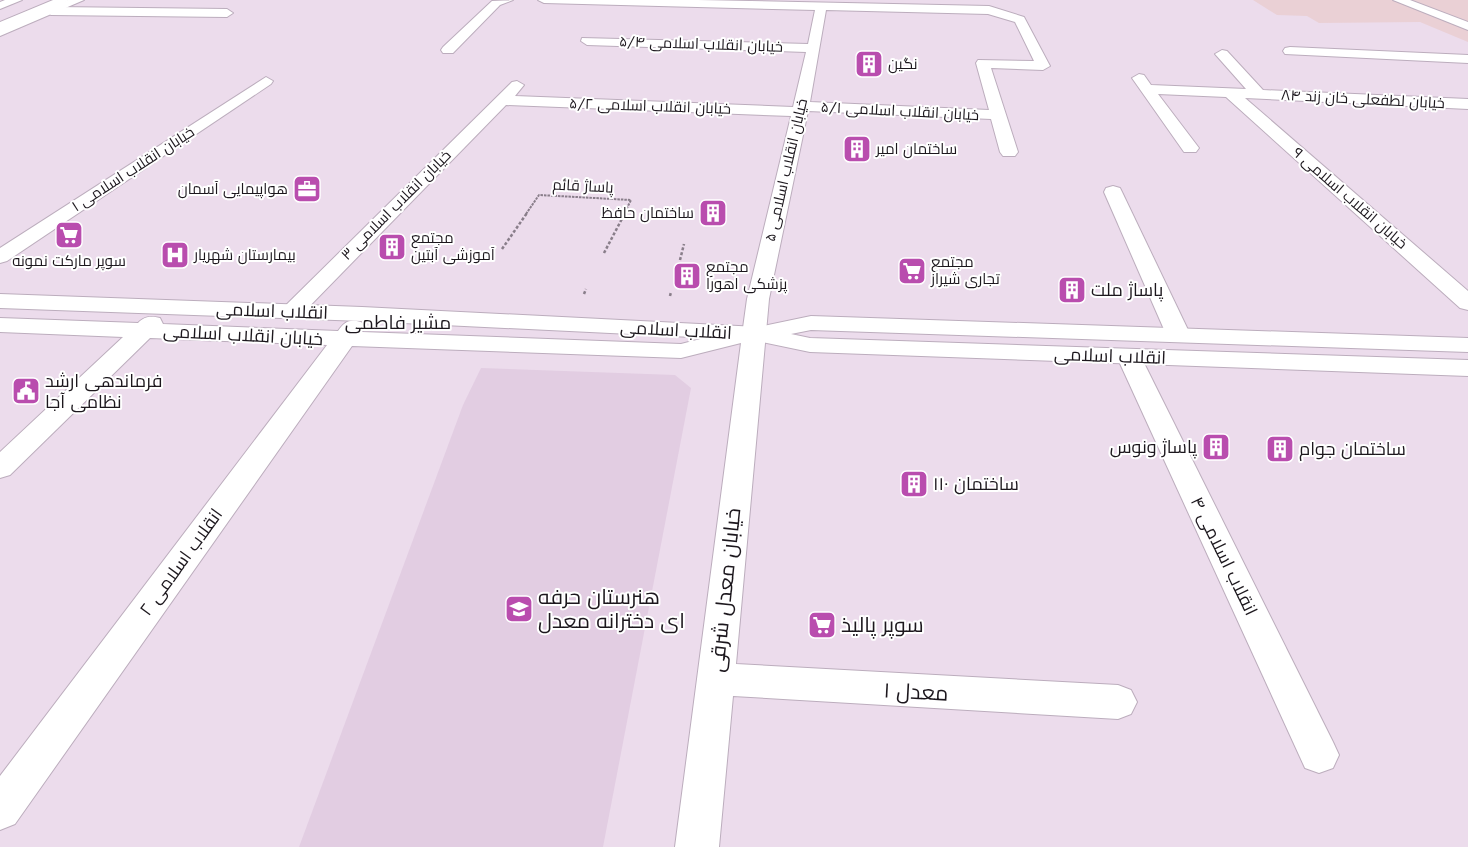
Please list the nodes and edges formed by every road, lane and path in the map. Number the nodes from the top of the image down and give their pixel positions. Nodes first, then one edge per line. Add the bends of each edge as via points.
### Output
1 (16, 0) edge
2 (34, 0) edge
3 (63, 0) edge
4 (78, 0) edge
5 (507, 0) edge
6 (544, 0) edge
7 (1399, 0) edge
8 (1416, 0) edge
9 (652, 1) edge
10 (988, 5) edge
11 (0, 6) edge
12 (821, 6) junction
13 (51, 11) junction
14 (227, 13) dead end
15 (0, 14) edge
16 (1466, 20) edge
17 (0, 26) edge
18 (0, 32) edge
19 (1332, 39) dead end
20 (587, 41) dead end
21 (814, 48) junction
22 (448, 50) dead end
23 (1290, 51) dead end
24 (1222, 54) dead end
25 (1352, 54) junction
26 (1468, 58) edge
27 (1137, 75) dead end
28 (266, 81) dead end
29 (517, 84) dead end
30 (1148, 89) junction
31 (1231, 94) junction
32 (1259, 94) junction
33 (502, 100) junction
34 (1468, 104) edge
35 (799, 109) junction
36 (1000, 115) junction
37 (1190, 148) dead end
38 (1009, 152) dead end
39 (1113, 192) dead end
40 (684, 244) dead end
41 (502, 249) dead end
42 (604, 253) dead end
43 (0, 257) edge
44 (680, 260) dead end
45 (586, 290) dead end
46 (584, 294) dead end
47 (0, 301) edge
48 (1468, 302) edge
49 (170, 307) junction
50 (291, 312) junction
51 (0, 325) edge
52 (354, 327) junction
53 (145, 330) junction
54 (754, 333) junction
55 (1178, 334) junction
56 (1468, 345) edge
57 (1129, 357) junction
58 (1468, 368) edge
59 (0, 468) edge
60 (714, 679) junction
61 (1118, 702) dead end
62 (1319, 755) dead end
63 (0, 810) edge
64 (697, 847) edge

1 - 11 street
2 - 15 street
3 - 17 street
4 - 13 street
5 - 22 street via 496,3
6 - 9 street
7 - 16 street via 1445,18
8 - 16 street
9 - 12 street
10 - 12 street
10 - 36 street via 1020,20 1043,66 983,63
12 - 21 street, خیابان انقلاب اسلامی ۵
13 - 14 street
13 - 18 street
19 - 25 street
20 - 21 street, خیابان انقلاب اسلامی ۵/۴
21 - 35 street, خیابان انقلاب اسلامی ۵
23 - 25 street
24 - 32 street, خیابان لطفعلی خان زند ۸۴
25 - 26 street
27 - 30 street
28 - 43 street, خیابان انقلاب اسلامی ۱
29 - 33 street, خیابان انقلاب اسلامی ۳
30 - 31 street, خیابان لطفعلی خان زند ۸۴
30 - 37 street
31 - 32 street, خیابان لطفعلی خان زند ۸۴
31 - 48 street, خیابان انقلاب اسلامی ۹
32 - 34 street, خیابان لطفعلی خان زند ۸۴
33 - 35 street, خیابان انقلاب اسلامی ۵/۲
33 - 50 street, خیابان انقلاب اسلامی ۳
35 - 36 street, خیابان انقلاب اسلامی ۵/۱
35 - 54 street, خیابان انقلاب اسلامی ۵ via 758,299
36 - 38 street
39 - 55 street
40 - 44 path
41 - 42 path, پاساژ قائم via 539,195 631,200
45 - 46 path
47 - 49 street, انقلاب اسلامی
49 - 50 street, انقلاب اسلامی
49 - 53 street
50 - 52 street, انقلاب اسلامی
51 - 53 street, خیابان انقلاب اسلامی
52 - 53 street, خیابان انقلاب اسلامی
52 - 54 street, خیابان انقلاب اسلامی via 682,351
52 - 63 street, ۲ انقلاب اسلامی
53 - 59 street
54 - 55 street, انقلاب اسلامی via 811,323
54 - 57 street, انقلاب اسلامی via 810,346
54 - 60 street, خیابان معدل شرقی
55 - 56 street, انقلاب اسلامی
57 - 58 street, انقلاب اسلامی
57 - 62 street, ۴ انقلاب اسلامی
60 - 61 street, ۱ معدل
60 - 64 street, خیابان معدل شرقی

